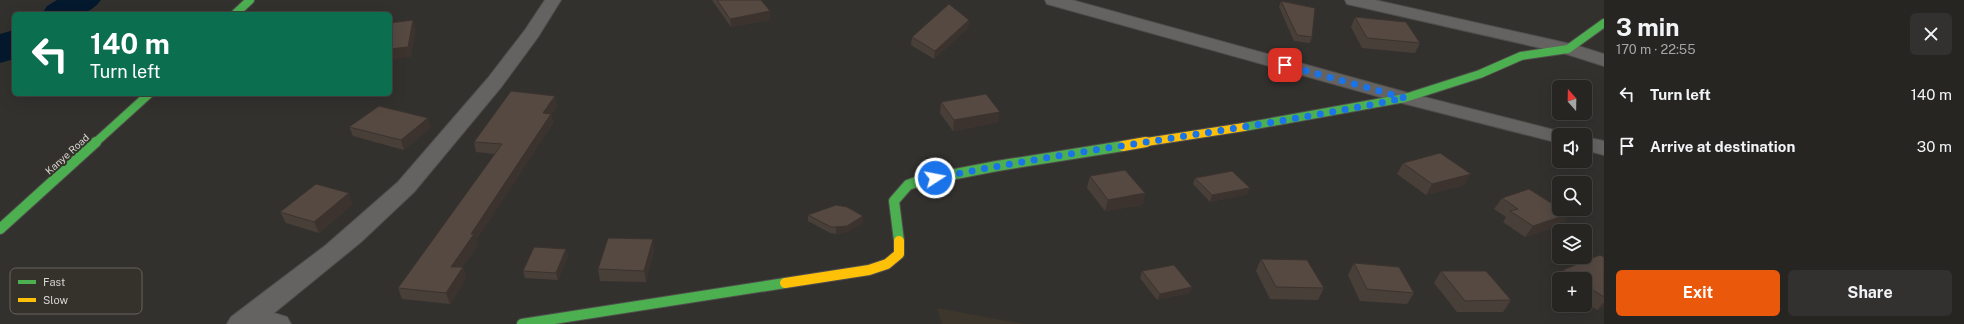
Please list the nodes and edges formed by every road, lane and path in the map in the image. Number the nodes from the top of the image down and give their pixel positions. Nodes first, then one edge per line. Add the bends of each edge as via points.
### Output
1 (250, 0) edge
2 (553, 0) edge
3 (1054, 0) edge
4 (1353, 0) edge
5 (237, 12) edge
6 (1604, 23) edge
7 (1568, 49) junction
8 (1604, 60) edge
9 (146, 96) edge
10 (1405, 98) junction
11 (1552, 135) edge
12 (1592, 145) edge
13 (1604, 148) edge
14 (0, 230) edge
15 (245, 321) edge
16 (276, 324) edge
17 (522, 324) edge

1 - 5 street
2 - 15 street via 540,22 476,105 426,165 388,205 319,265
3 - 10 street
4 - 7 street
6 - 7 street
7 - 8 street
7 - 10 street via 1521,56 1480,74
9 - 14 street, Kanye Road
10 - 11 street
10 - 17 street via 1324,114 919,181 908,185 894,201 899,254 887,264 869,270
12 - 13 street
15 - 16 street

